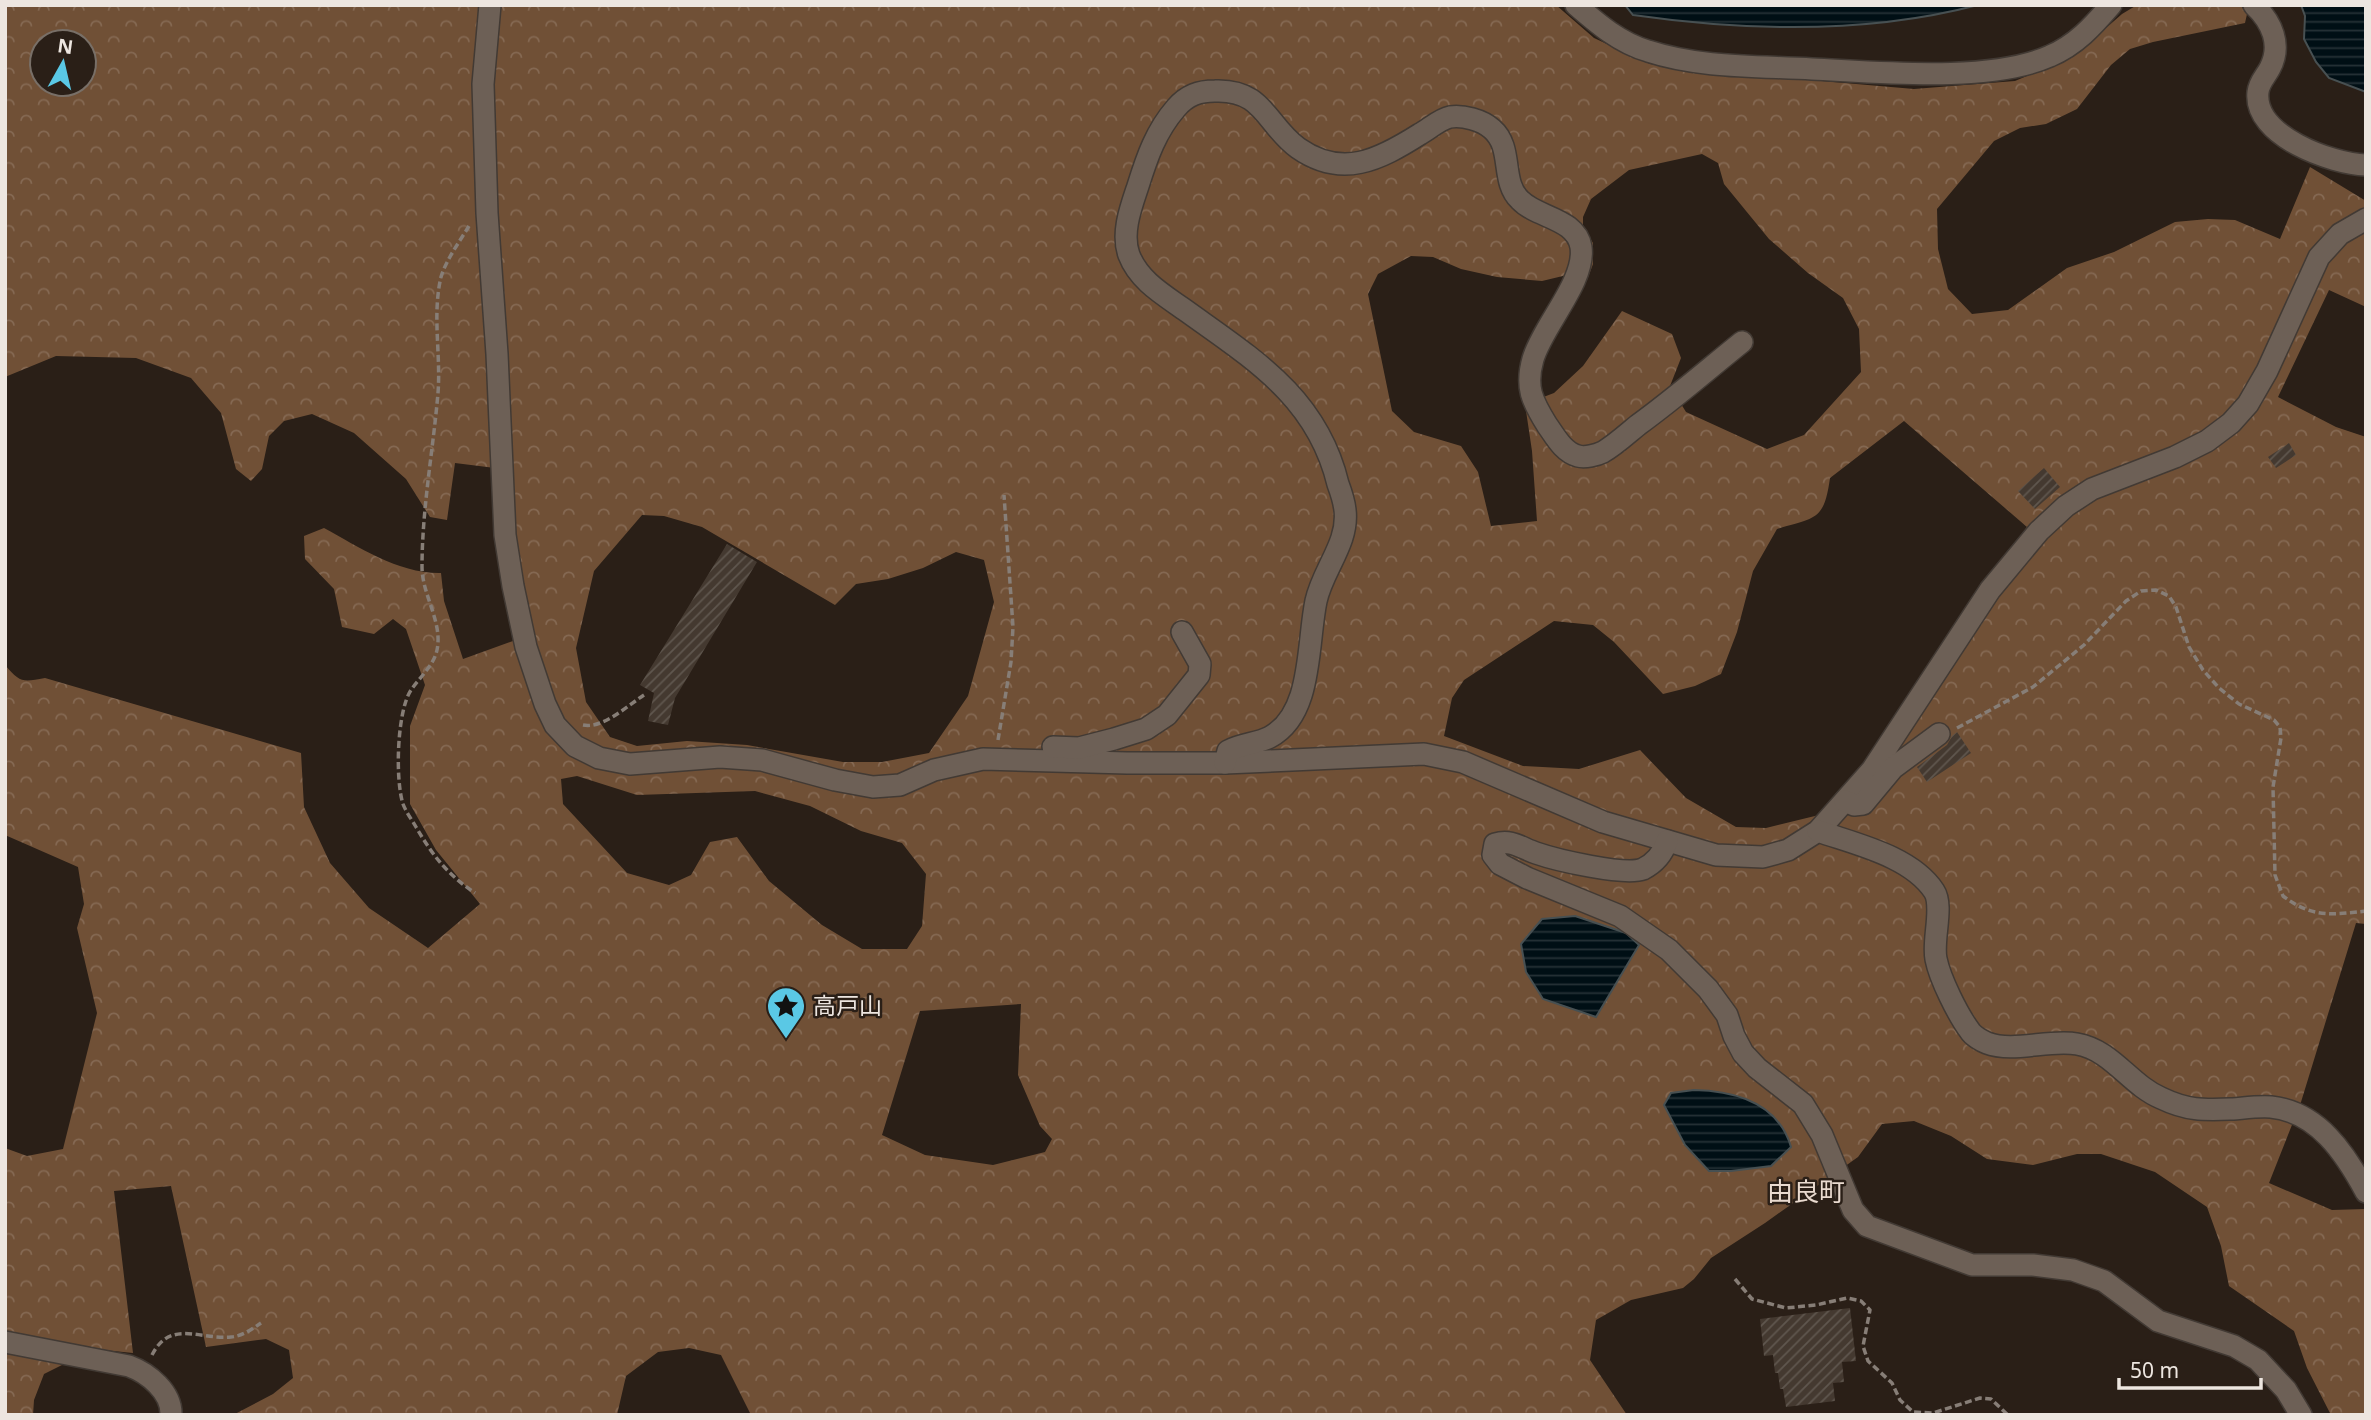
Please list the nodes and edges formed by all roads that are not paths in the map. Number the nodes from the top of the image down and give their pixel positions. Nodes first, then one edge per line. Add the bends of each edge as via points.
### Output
1 (490, 5) edge
2 (1577, 5) edge
3 (2111, 5) edge
4 (2254, 5) edge
5 (2366, 165) edge
6 (2366, 219) edge
7 (1742, 342) dead end
8 (1182, 632) dead end
9 (1939, 734) road end
10 (995, 760) junction
11 (1225, 763) junction
12 (1844, 801) junction
13 (1818, 831) junction
14 (1667, 841) junction
15 (2366, 1192) edge
16 (5, 1342) edge
17 (171, 1415) edge
18 (2301, 1415) edge

1 - 10 street via 483,84 505,536 526,647 555,725 575,746 599,758 629,764 720,757 762,760 873,787 901,785 934,770
2 - 3 street via 1607,32 1644,51 1672,58 1722,65 1924,74 2026,65 2051,56 2082,36
4 - 5 street via 2274,34 2277,50 2258,93 2270,125 2319,155
6 - 12 street via 2340,234 2319,257 2267,371 2231,423 2175,457 2092,489 2039,531 1990,590 1872,770
7 - 11 street via 1599,455 1577,456 1559,444 1535,405 1528,383 1541,337 1579,267 1581,248 1576,233 1517,199 1509,185 1501,139 1489,125 1447,117 1396,150 1366,163 1337,164 1312,157 1288,141 1251,98 1222,90 1196,92 1178,105 1152,141 1126,231 1129,254 1145,281 1258,362 1297,400 1331,455 1345,511 1343,540 1317,597 1298,708 1288,725 1265,740 1228,751
8 - 10 street via 1200,664 1199,675 1167,715 1146,729 1079,748 1013,748
9 - 12 street via 1894,768 1863,804
10 - 11 street
11 - 14 street via 1424,754 1463,762 1603,822
12 - 13 street
13 - 14 street via 1788,850 1763,857 1716,855
13 - 15 street via 1881,852 1915,871 1935,892 1936,960 1971,1033 1989,1044 2078,1044 2099,1051 2157,1097 2186,1108 2271,1107 2297,1114 2329,1136
14 - 18 street via 1662,855 1642,869 1621,871 1534,853 1504,841 1495,844 1493,855 1500,864 1527,878 1620,916 1669,950 1727,1015 1743,1053 1803,1104 1822,1135 1853,1210 1867,1226 1972,1265 2033,1265 2073,1270 2104,1281 2158,1321 2234,1346 2258,1360 2286,1390
16 - 17 street via 144,1372 158,1384

